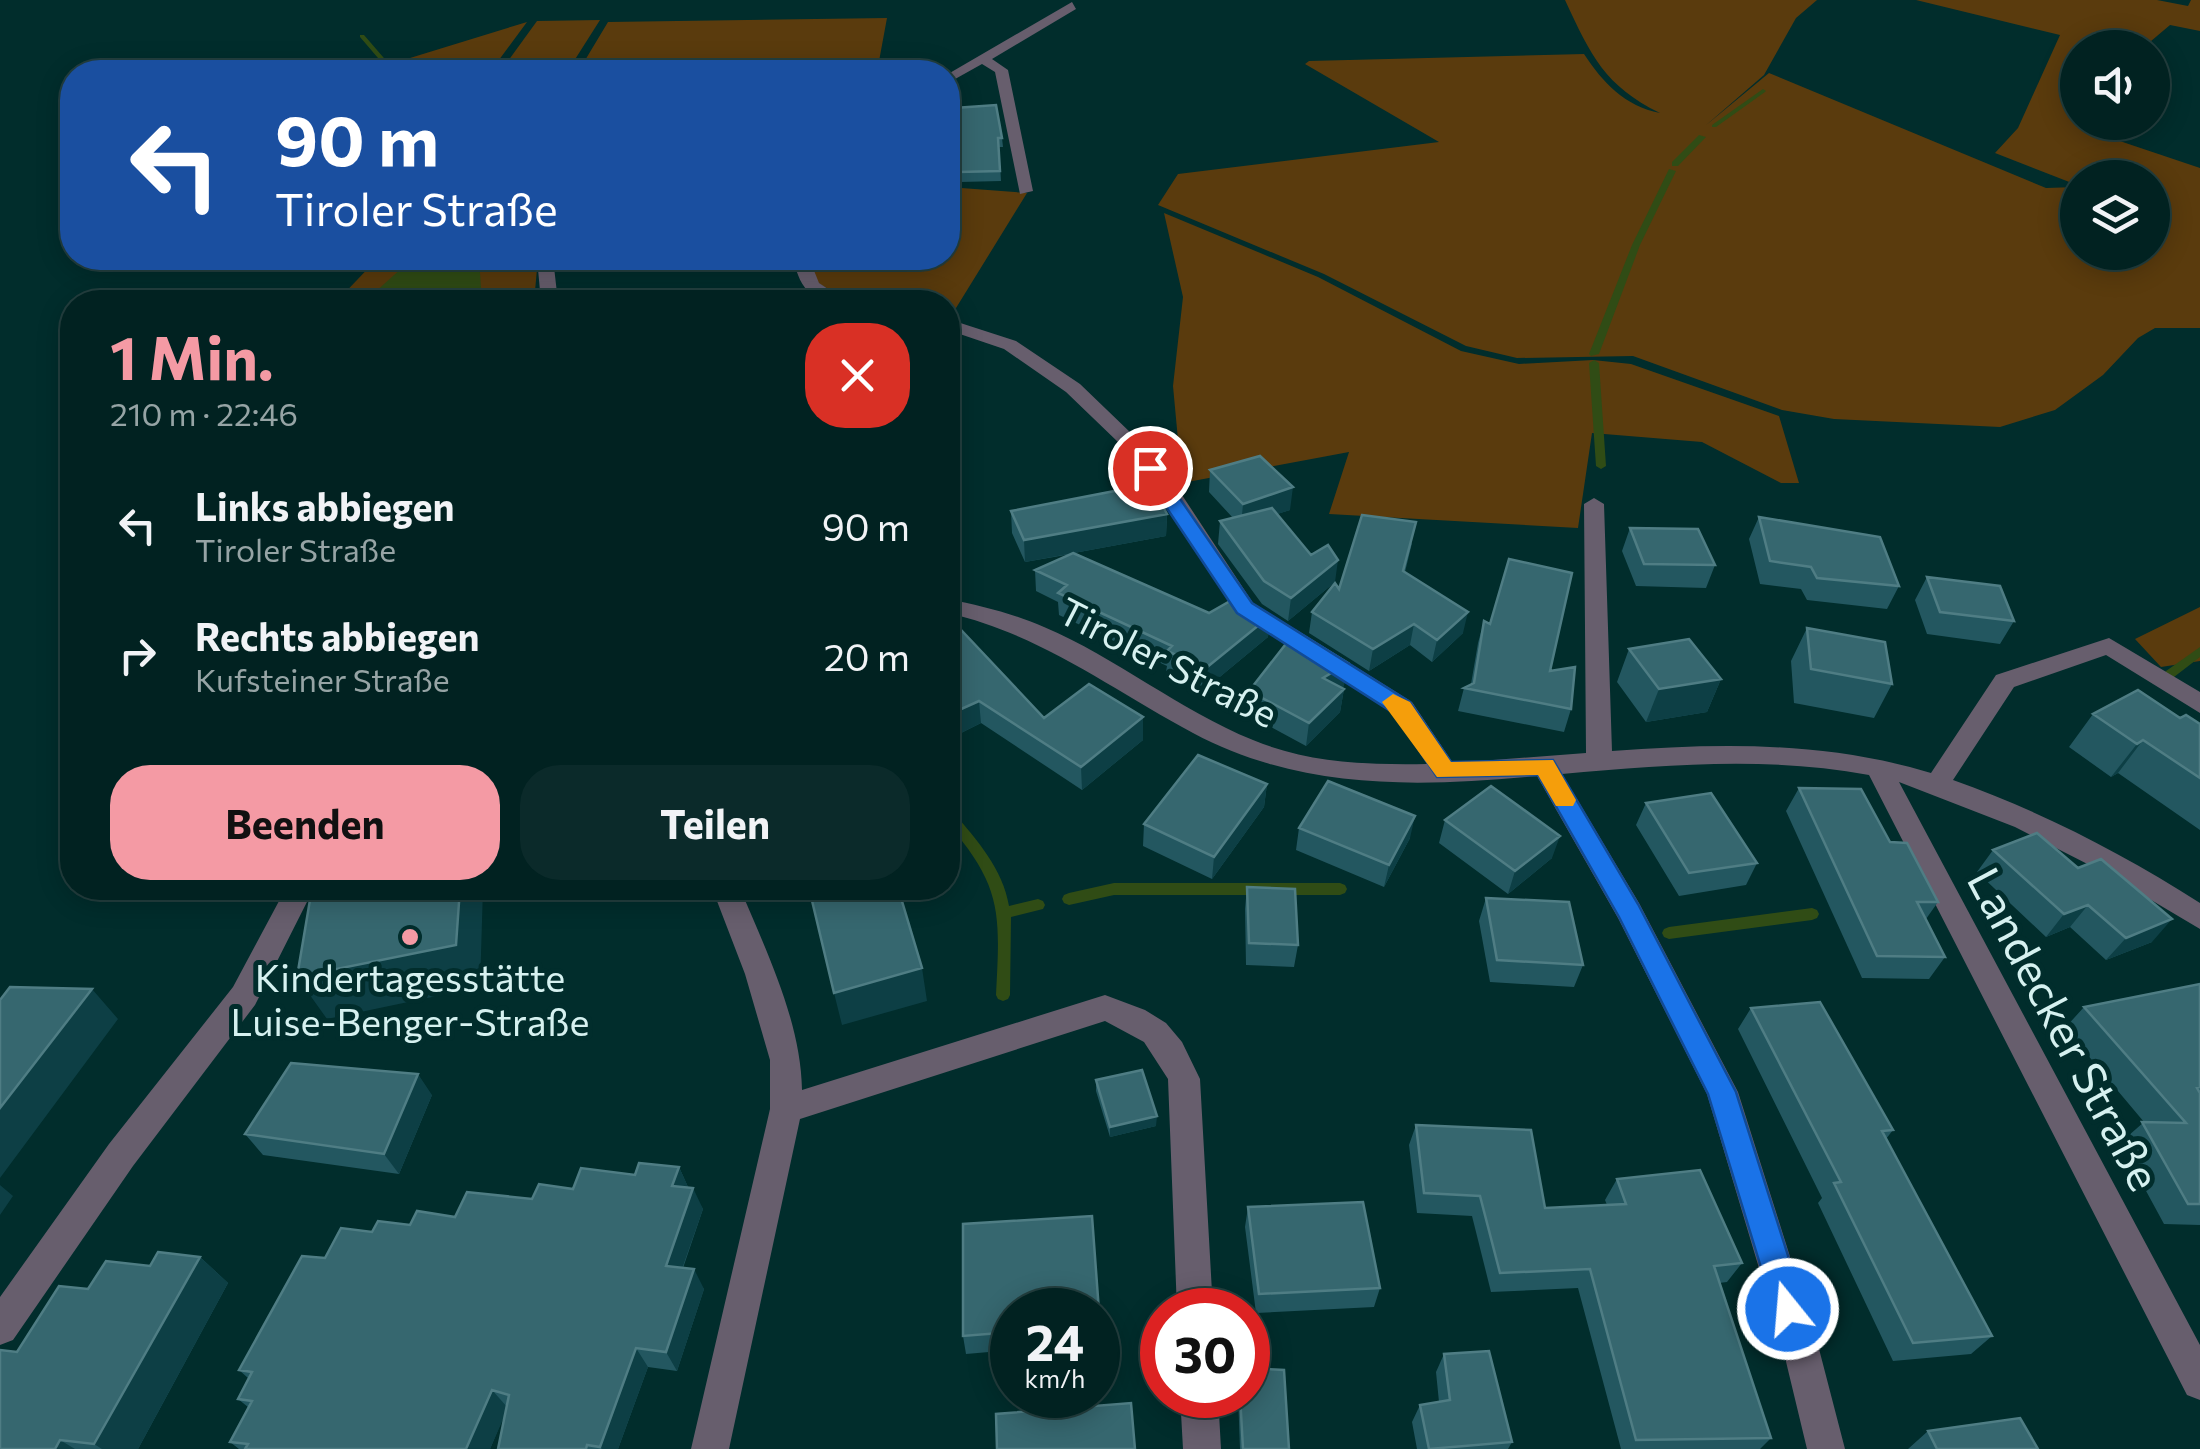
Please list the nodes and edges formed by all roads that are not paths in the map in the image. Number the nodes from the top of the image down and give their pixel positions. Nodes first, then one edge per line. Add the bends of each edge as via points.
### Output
1 (1072, 6) dead end
2 (982, 58) junction
3 (960, 71) edge
4 (1025, 191) dead end
5 (960, 328) edge
6 (1594, 504) dead end
7 (960, 609) edge
8 (2200, 704) edge
9 (1599, 761) junction
10 (1544, 766) junction
11 (1879, 770) junction
12 (1445, 771) junction
13 (1936, 786) junction
14 (294, 900) edge
15 (731, 900) edge
16 (2200, 918) edge
17 (786, 1109) junction
18 (1194, 1288) edge
19 (0, 1327) edge
20 (2200, 1382) edge
21 (1200, 1418) edge
22 (710, 1449) edge
23 (1202, 1449) edge
24 (1826, 1449) edge

1 - 2 street
2 - 3 street
2 - 4 street via 1001,70
5 - 12 street via 1010,345 1073,388 1173,496 1245,608 1402,708
6 - 9 street
7 - 12 street, Tiroler Straße via 1044,637 1261,753 1327,768
8 - 13 street via 2110,646 2005,681
9 - 10 street, Tiroler Straße
9 - 11 street, Tiroler Straße via 1752,754
10 - 12 street, Tiroler Straße
10 - 24 street via 1629,911 1722,1092
11 - 13 street, Tiroler Straße
11 - 20 street, Landecker Straße
13 - 16 street, Tiroler Straße via 2055,833
14 - 19 street via 244,996 121,1154
15 - 17 street via 786,1060
17 - 18 street via 1106,1008 1130,1016 1171,1048 1184,1079
17 - 22 street
21 - 23 street

